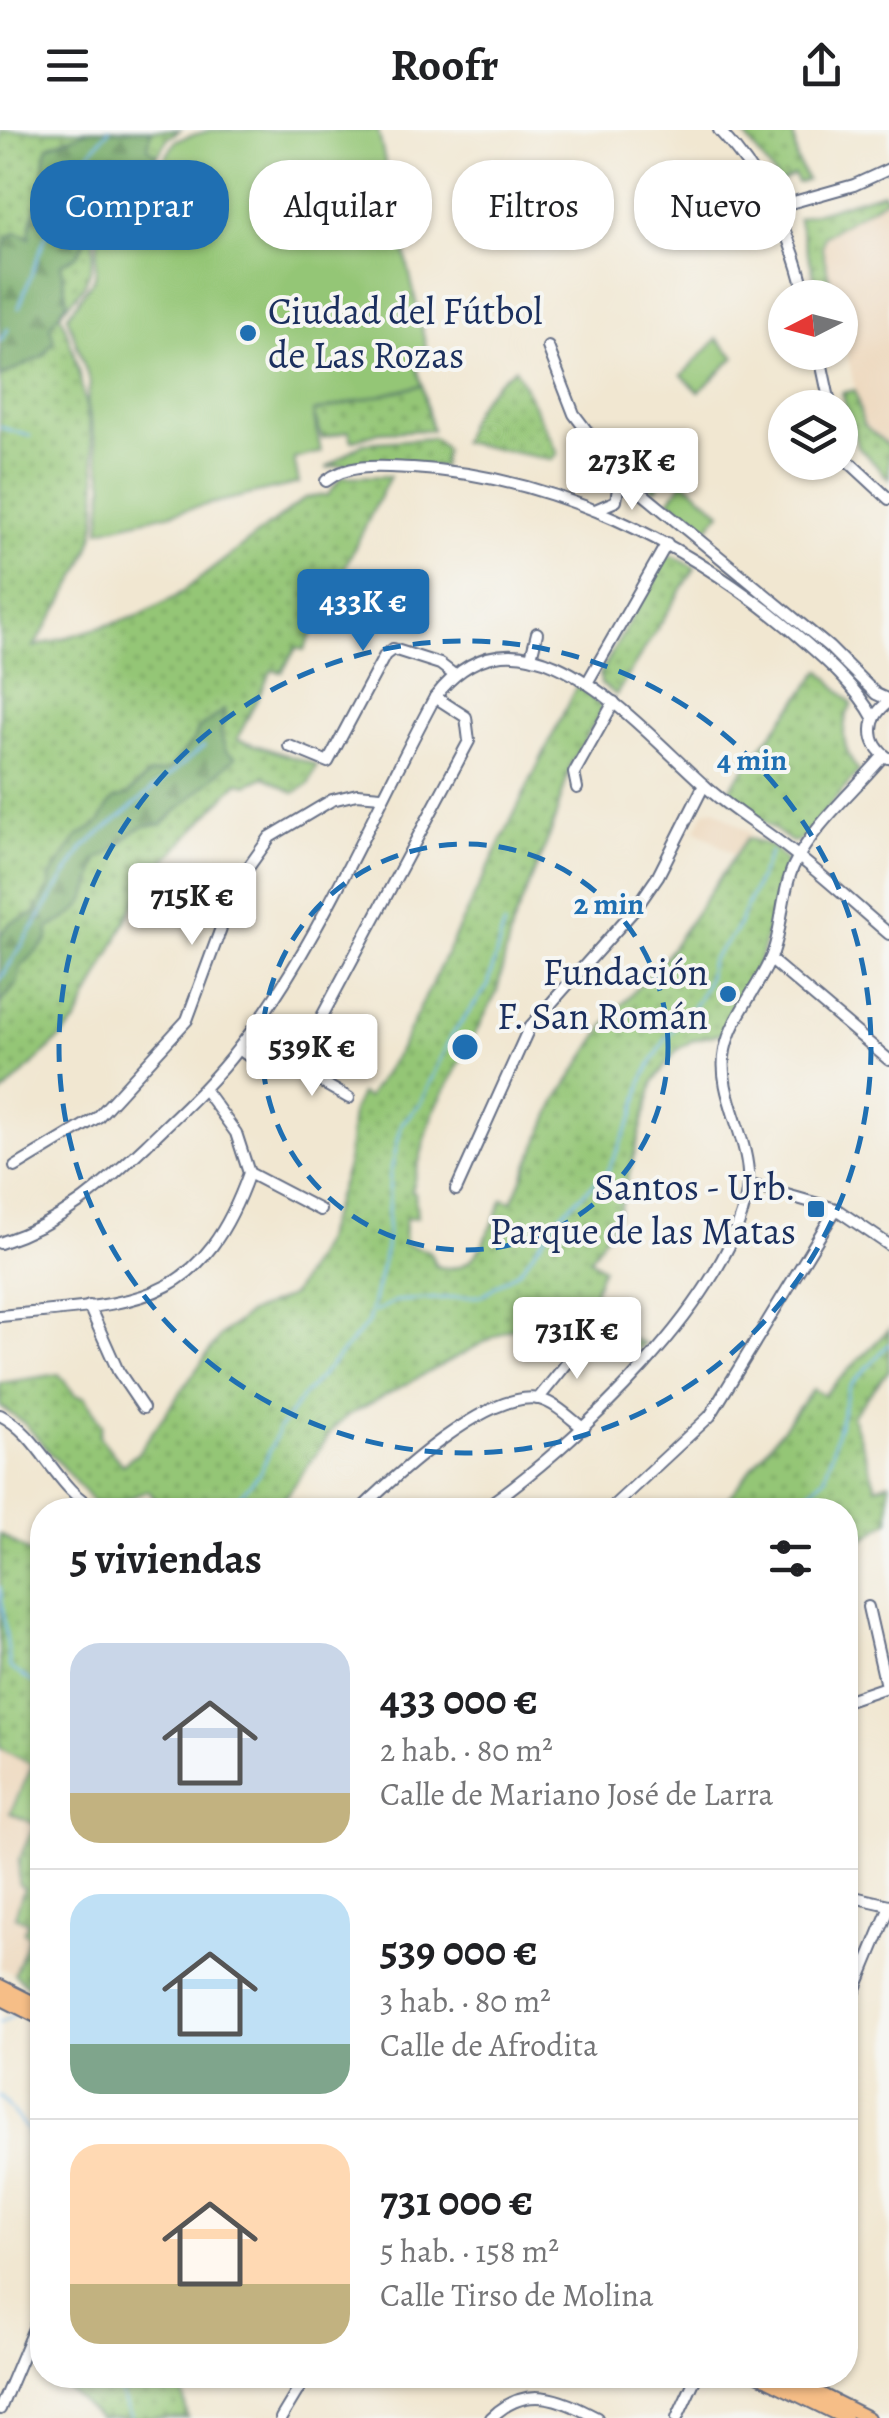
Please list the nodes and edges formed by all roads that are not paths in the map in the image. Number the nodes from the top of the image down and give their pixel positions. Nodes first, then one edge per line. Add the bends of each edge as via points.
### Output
1 (719, 130) edge
2 (741, 160) edge
3 (889, 169) edge
4 (796, 201) edge
5 (793, 250) edge
6 (802, 280) edge
7 (548, 347) dead end
8 (858, 471) edge
9 (620, 475) junction
10 (326, 481) dead end
11 (889, 500) edge
12 (594, 510) junction
13 (667, 543) junction
14 (716, 552) junction
15 (706, 566) junction
16 (537, 633) dead end
17 (531, 657) junction
18 (452, 674) junction
19 (587, 684) junction
20 (435, 697) junction
21 (889, 701) edge
22 (614, 702) junction
23 (874, 719) junction
24 (289, 746) dead end
25 (886, 757) edge
26 (704, 785) junction
27 (576, 788) dead end
28 (380, 796) junction
29 (799, 857) junction
30 (889, 934) edge
31 (771, 960) junction
32 (238, 1049) junction
33 (889, 1060) edge
34 (295, 1066) junction
35 (204, 1088) junction
36 (349, 1098) dead end
37 (15, 1166) dead end
38 (249, 1173) junction
39 (748, 1184) junction
40 (456, 1190) dead end
41 (836, 1209) junction
42 (320, 1210) dead end
43 (0, 1242) edge
44 (889, 1245) edge
45 (90, 1306) junction
46 (0, 1316) edge
47 (585, 1341) dead end
48 (538, 1399) junction
49 (143, 1408) dead end
50 (0, 1415) edge
51 (584, 1428) junction
52 (79, 1498) edge
53 (372, 1498) edge
54 (500, 1498) edge
55 (622, 1498) edge
56 (868, 1608) dead end
57 (887, 1686) edge
58 (858, 1696) edge
59 (858, 1899) edge
60 (889, 1907) edge
61 (858, 1984) edge
62 (0, 1986) edge
63 (0, 1998) edge
64 (30, 2001) edge
65 (30, 2013) edge
66 (30, 2338) edge
67 (299, 2388) edge
68 (692, 2388) edge
69 (784, 2388) edge
70 (808, 2388) edge
71 (0, 2409) edge
72 (282, 2418) edge
73 (491, 2418) edge
74 (598, 2418) edge
75 (677, 2418) edge
76 (845, 2418) edge
77 (868, 2418) edge

1 - 2 street
3 - 4 street
5 - 6 street
7 - 9 street via 574,414
8 - 11 street
9 - 12 street via 616,501
9 - 14 street
10 - 12 street via 340,470 370,467 450,471
12 - 13 street
13 - 15 street
13 - 19 street
14 - 15 street
14 - 21 street
15 - 23 street via 819,654
16 - 17 street
17 - 18 street via 495,655
17 - 19 street
18 - 20 street
18 - 24 street via 393,649 328,762
19 - 22 street
20 - 28 street
20 - 34 street via 466,716 469,741
21 - 23 street
22 - 26 street
22 - 27 street via 574,773
23 - 25 street via 872,739
25 - 29 street
26 - 29 street
26 - 40 street via 636,908 528,1028
28 - 32 street via 286,981
28 - 37 street via 332,800 270,837 238,882 186,1020 98,1117
29 - 30 street
29 - 31 street
31 - 33 street
31 - 39 street via 724,1053
32 - 34 street via 269,1071
32 - 35 street
34 - 36 street
35 - 38 street via 236,1133
35 - 43 street via 84,1203 43,1228
38 - 42 street
38 - 45 street via 193,1271 164,1291
39 - 41 street
39 - 51 street via 723,1264 702,1296
41 - 44 street
41 - 55 street via 710,1416
45 - 46 street
45 - 49 street via 118,1371
47 - 48 street
48 - 51 street
48 - 53 street via 491,1408
50 - 52 street via 18,1424
51 - 54 street
56 - 57 street
57 - 58 street
59 - 60 street
60 - 61 street
62 - 64 main road
63 - 65 main road
66 - 71 street
67 - 72 street
68 - 75 street
69 - 76 main road
70 - 77 main road
73 - 74 street via 506,2404 534,2395 558,2398

